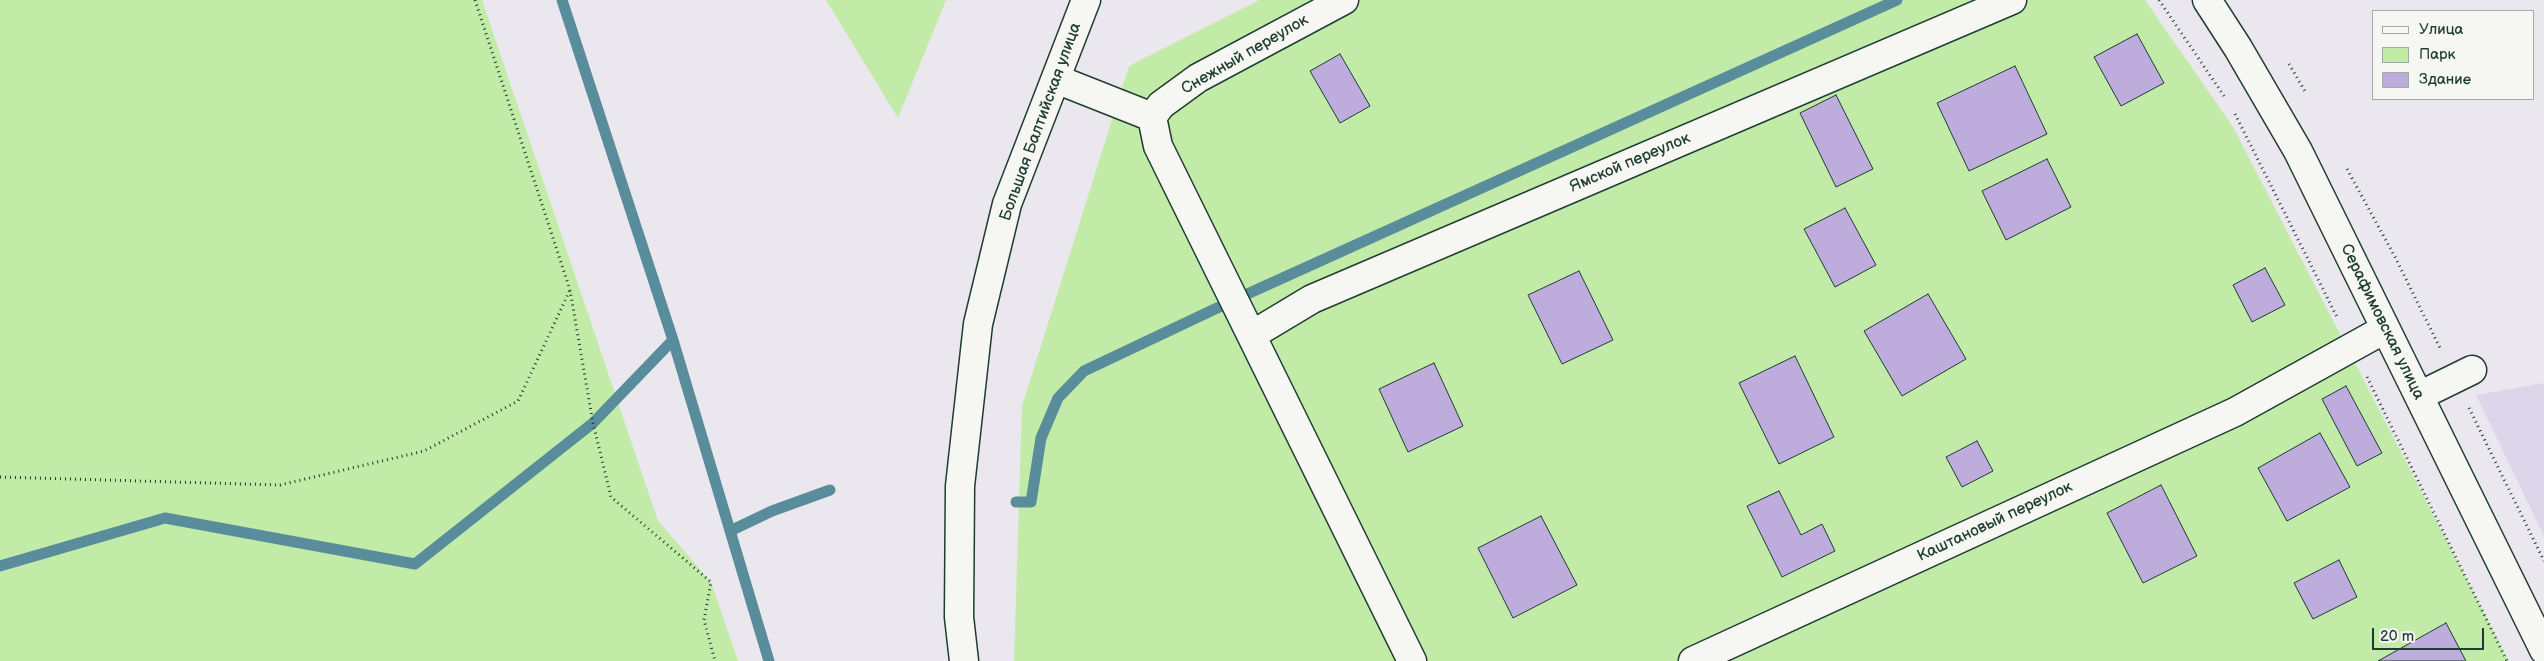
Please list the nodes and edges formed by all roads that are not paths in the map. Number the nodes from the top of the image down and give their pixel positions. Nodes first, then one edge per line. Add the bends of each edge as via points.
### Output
1 (1086, 0) edge
2 (1344, 0) edge
3 (2012, 0) edge
4 (2207, 0) edge
5 (1056, 79) junction
6 (1152, 117) junction
7 (2385, 329) junction
8 (1252, 335) junction
9 (2472, 370) dead end
10 (2419, 396) junction
11 (2544, 650) edge
12 (964, 661) edge
13 (1412, 661) edge
14 (1693, 661) edge

1 - 5 street, Большая Балтийская улица
2 - 6 street, Снежный переулок via 1198,78 1161,105
3 - 8 street, Ямской переулок via 1312,299
4 - 7 street, Серафимовская улица via 2298,152
5 - 6 street
5 - 12 street, Большая Балтийская улица via 1007,204 978,324 960,486 959,617
6 - 8 street via 1158,146
7 - 10 street, Серафимовская улица
7 - 14 street, Каштановый переулок via 2226,416
8 - 13 street
9 - 10 street
10 - 11 street, Серафимовская улица

